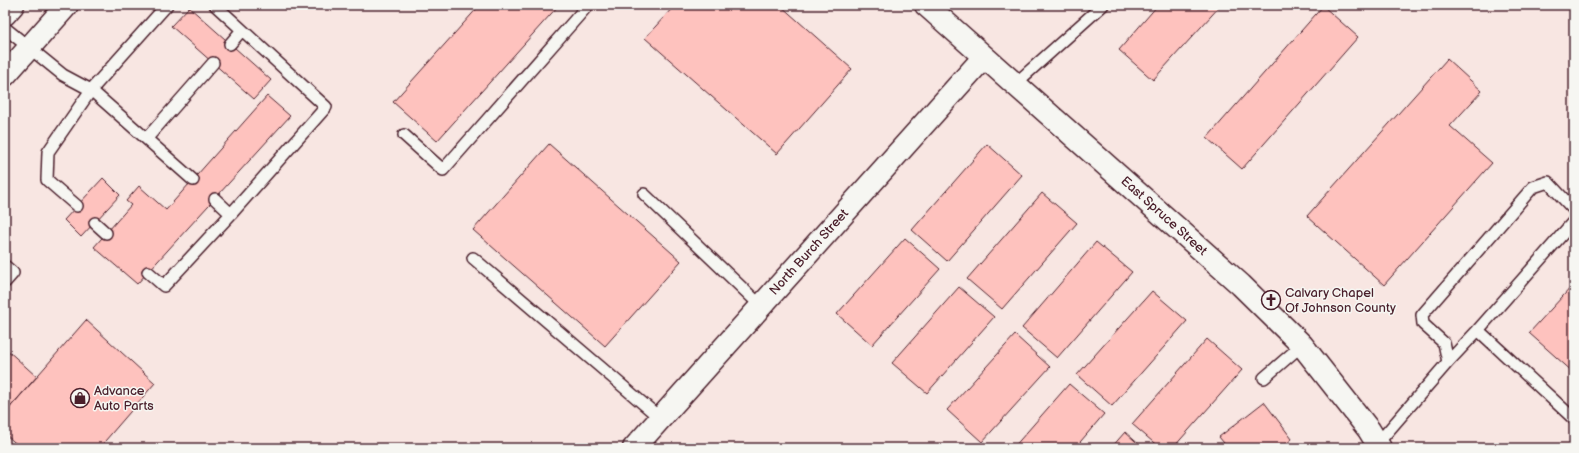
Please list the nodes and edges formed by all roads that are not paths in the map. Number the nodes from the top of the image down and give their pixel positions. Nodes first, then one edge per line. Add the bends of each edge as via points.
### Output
1 (13, 5) edge
2 (67, 5) edge
3 (167, 5) edge
4 (215, 5) edge
5 (588, 5) edge
6 (926, 5) edge
7 (1103, 5) edge
8 (5, 14) edge
9 (5, 28) edge
10 (242, 30) junction
11 (230, 44) dead end
12 (29, 47) junction
13 (984, 57) junction
14 (213, 63) dead end
15 (5, 75) edge
16 (1015, 84) junction
17 (91, 90) junction
18 (404, 135) dead end
19 (147, 138) junction
20 (193, 180) dead end
21 (644, 194) dead end
22 (215, 199) dead end
23 (77, 206) dead end
24 (1574, 210) edge
25 (231, 214) junction
26 (1574, 221) edge
27 (95, 223) dead end
28 (106, 233) dead end
29 (473, 258) dead end
30 (5, 266) edge
31 (148, 272) dead end
32 (5, 282) edge
33 (761, 306) junction
34 (1478, 330) junction
35 (1302, 345) junction
36 (1448, 362) junction
37 (1264, 378) dead end
38 (660, 418) junction
39 (1574, 419) edge
40 (1378, 446) edge
41 (634, 448) edge

1 - 8 street
2 - 12 street
3 - 17 lane
4 - 10 lane
5 - 18 lane via 443,170
6 - 13 street, East Spruce Street
7 - 16 lane
9 - 12 lane
10 - 11 lane
10 - 25 lane via 326,107
12 - 15 street
12 - 17 lane via 64,75
13 - 16 street, East Spruce Street
13 - 33 street, North Burch Street
14 - 19 lane
16 - 35 street, East Spruce Street via 1241,285
17 - 19 lane
17 - 23 lane via 48,152 47,180
19 - 20 lane
21 - 33 lane
22 - 25 lane
24 - 36 lane via 1548,182 1533,187 1422,315 1423,324 1444,344
25 - 31 lane via 164,286
26 - 34 lane
27 - 28 lane
29 - 38 lane
30 - 32 lane via 13,273
33 - 38 street, North Burch Street
34 - 36 lane
34 - 39 lane
35 - 37 lane
35 - 40 street, East Spruce Street via 1369,430
36 - 40 lane
38 - 41 street, North Burch Street

